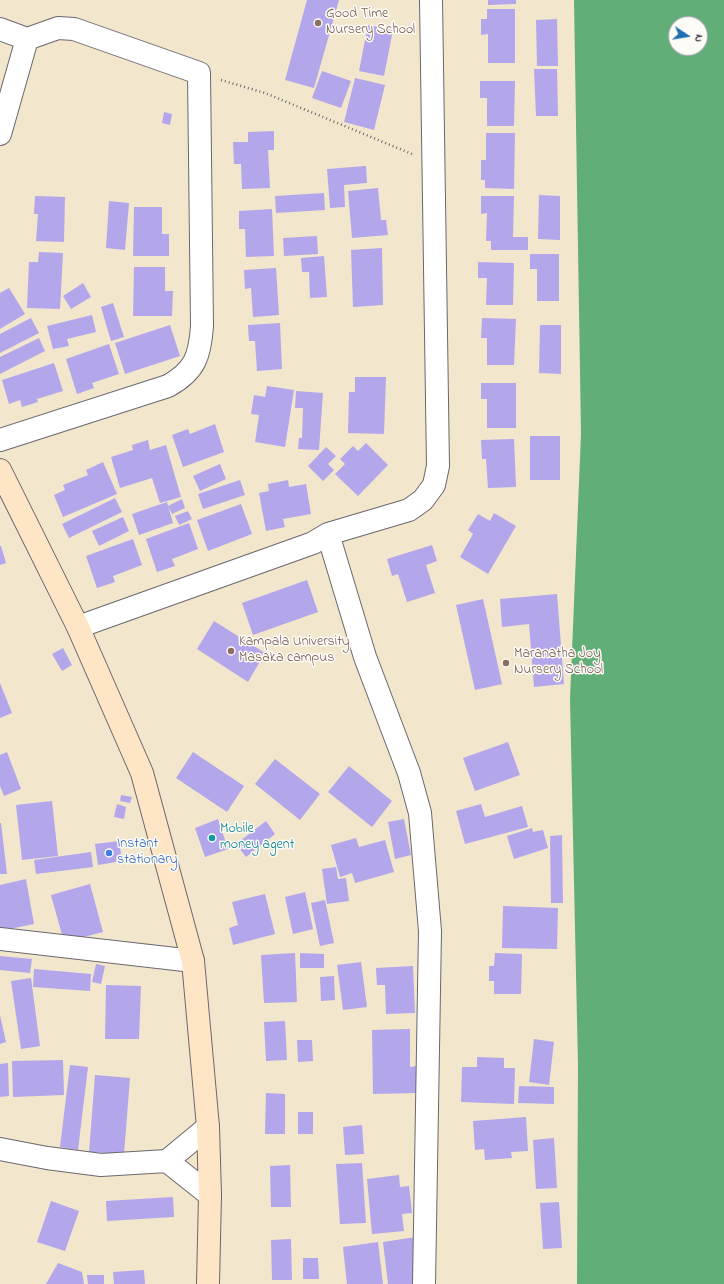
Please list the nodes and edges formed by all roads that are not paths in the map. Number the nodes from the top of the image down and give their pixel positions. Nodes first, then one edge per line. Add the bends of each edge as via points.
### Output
1 (431, 0) edge
2 (0, 29) edge
3 (27, 39) junction
4 (0, 134) edge
5 (0, 440) edge
6 (0, 470) edge
7 (328, 534) junction
8 (78, 627) junction
9 (0, 939) edge
10 (193, 961) junction
11 (208, 1127) junction
12 (0, 1149) edge
13 (167, 1161) junction
14 (210, 1196) junction
15 (208, 1284) edge
16 (424, 1284) edge

1 - 7 street via 438,466 434,485 423,500 409,510
2 - 3 street
3 - 4 street
3 - 5 street via 58,28 74,29 199,73 201,342 198,356 191,369 168,386
6 - 8 street
7 - 8 street via 313,543
7 - 16 street via 365,657 409,773 420,813 430,931
8 - 10 street via 142,773
9 - 10 street
10 - 11 street
11 - 13 street
11 - 14 street
12 - 13 street via 101,1165
13 - 14 street
14 - 15 street

